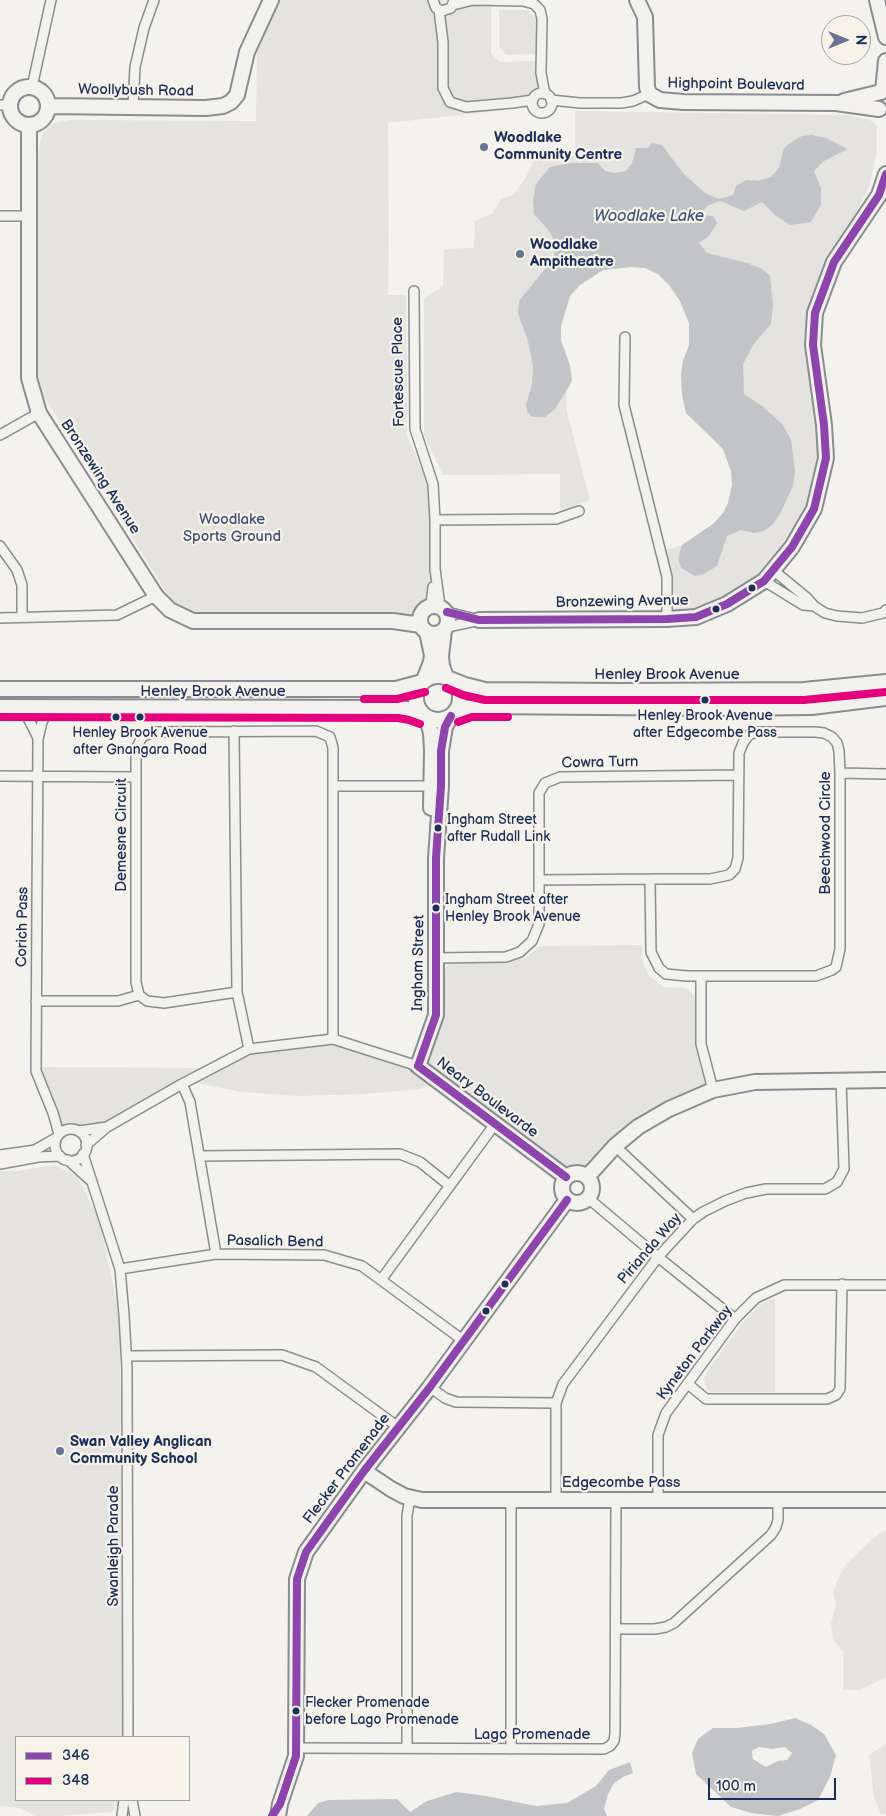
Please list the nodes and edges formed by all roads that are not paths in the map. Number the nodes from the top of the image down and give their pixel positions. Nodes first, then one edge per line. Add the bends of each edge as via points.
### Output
1 (50, 0) edge
2 (154, 0) edge
3 (271, 0) edge
4 (434, 0) edge
5 (473, 0) edge
6 (637, 0) edge
7 (877, 0) edge
8 (449, 6) edge
9 (886, 37) edge
10 (886, 61) edge
11 (32, 87) junction
12 (883, 90) edge
13 (649, 94) junction
14 (542, 100) junction
15 (836, 103) junction
16 (5, 105) edge
17 (49, 106) junction
18 (132, 107) junction
19 (883, 112) edge
20 (29, 126) junction
21 (884, 187) edge
22 (0, 216) edge
23 (30, 216) junction
24 (414, 291) dead end
25 (625, 337) dead end
26 (39, 413) junction
27 (0, 435) edge
28 (579, 511) dead end
29 (435, 520) junction
30 (0, 546) edge
31 (773, 570) junction
32 (764, 581) junction
33 (156, 596) junction
34 (814, 606) junction
35 (439, 608) junction
36 (886, 610) edge
37 (22, 617) junction
38 (0, 618) edge
39 (667, 619) junction
40 (479, 620) junction
41 (423, 624) junction
42 (446, 629) junction
43 (448, 678) junction
44 (423, 681) junction
45 (886, 682) edge
46 (0, 690) edge
47 (886, 698) edge
48 (0, 707) edge
49 (14, 707) junction
50 (49, 708) junction
51 (453, 714) junction
52 (425, 716) junction
53 (234, 731) junction
54 (38, 739) junction
55 (840, 773) junction
56 (886, 774) edge
57 (739, 775) junction
58 (0, 776) edge
59 (38, 776) junction
60 (136, 777) junction
61 (333, 786) junction
62 (436, 786) junction
63 (650, 879) junction
64 (540, 880) junction
65 (436, 958) junction
66 (702, 976) junction
67 (237, 992) junction
68 (139, 995) junction
69 (36, 1000) junction
70 (333, 1039) junction
71 (249, 1049) junction
72 (418, 1066) junction
73 (841, 1080) junction
74 (886, 1080) edge
75 (182, 1084) junction
76 (713, 1090) junction
77 (53, 1113) junction
78 (495, 1124) junction
79 (107, 1128) junction
80 (69, 1129) junction
81 (79, 1131) junction
82 (57, 1136) junction
83 (615, 1146) junction
84 (85, 1150) junction
85 (0, 1155) edge
86 (199, 1156) junction
87 (64, 1158) junction
88 (0, 1164) edge
89 (566, 1177) junction
90 (587, 1177) junction
91 (91, 1181) junction
92 (450, 1186) junction
93 (588, 1198) junction
94 (567, 1200) junction
95 (694, 1219) junction
96 (216, 1254) junction
97 (658, 1257) junction
98 (120, 1270) junction
99 (382, 1280) junction
100 (842, 1284) junction
101 (886, 1285) edge
102 (735, 1319) junction
103 (464, 1341) junction
104 (127, 1356) junction
105 (688, 1384) junction
106 (430, 1387) junction
107 (556, 1404) junction
108 (398, 1428) junction
109 (364, 1471) junction
110 (410, 1497) junction
111 (511, 1500) junction
112 (556, 1500) junction
113 (616, 1500) junction
114 (658, 1500) junction
115 (778, 1500) junction
116 (886, 1500) edge
117 (616, 1629) junction
118 (128, 1736) edge
119 (296, 1748) junction
120 (407, 1748) junction
121 (511, 1748) junction
122 (124, 1801) edge
123 (132, 1801) edge
124 (279, 1810) edge
125 (122, 1816) edge
126 (135, 1816) edge
127 (272, 1816) edge

1 - 11 street
2 - 18 street via 135,67
3 - 18 street, Woollybush Road via 247,52 237,95 231,102 206,108
4 - 8 street via 434,5
5 - 8 street
5 - 14 street via 523,1 540,10
6 - 13 street via 645,17
7 - 9 street
8 - 14 street, Highpoint Boulevard via 443,42 443,88 450,102 466,108
10 - 12 street
11 - 16 street via 20,89
11 - 17 street via 46,95
12 - 15 street, Highpoint Boulevard
12 - 19 street via 878,100
13 - 14 street, Highpoint Boulevard via 621,103
13 - 15 street, Highpoint Boulevard via 660,100 683,102
15 - 19 street, Highpoint Boulevard
16 - 20 street via 13,117
17 - 18 street, Woollybush Road
17 - 20 street via 41,122
20 - 23 street, Bronzewing Avenue
21 - 31 street, Bronzewing Avenue via 834,262 815,313 813,346 826,458 814,509 792,547
22 - 23 street
23 - 26 street, Bronzewing Avenue via 28,378
24 - 29 street, Fortescue Place via 415,430 433,484
25 - 39 street via 624,405 667,577
26 - 27 street
26 - 33 street, Bronzewing Avenue
28 - 29 street via 556,519
29 - 35 street, Fortescue Place
30 - 37 street via 17,570 22,585
31 - 32 street, Bronzewing Avenue
31 - 34 street
32 - 34 street via 803,605
32 - 39 street, Bronzewing Avenue via 727,604 696,617
33 - 37 street via 117,616
33 - 41 street, Bronzewing Avenue via 170,610 193,621 393,621
34 - 36 street via 837,616 862,618
35 - 40 street, Bronzewing Avenue
35 - 41 street via 423,611
35 - 42 street via 449,622
37 - 38 street
39 - 40 street, Bronzewing Avenue
40 - 42 street, Bronzewing Avenue
41 - 42 street via 436,634
41 - 44 street via 432,655
42 - 43 street via 441,656
43 - 44 street via 436,676
43 - 45 street, Henley Brook Avenue via 486,690 804,690
43 - 51 street via 460,695 458,708
44 - 46 street, Henley Brook Avenue via 396,689
44 - 52 street via 416,703
47 - 51 street via 812,707 479,706
48 - 49 street, Henley Brook Avenue
49 - 50 street, Henley Brook Avenue
49 - 54 street, Corich Pass via 28,718
50 - 52 street, Henley Brook Avenue via 399,708
50 - 54 street, Corich Pass
51 - 52 street via 440,720
51 - 62 street, Ingham Street via 445,727
52 - 62 street, Ingham Street via 430,725
53 - 60 street, Demesne Circuit via 153,732 142,737 136,749
53 - 61 street, Demesne Circuit via 316,731 330,737
53 - 67 street
54 - 59 street, Corich Pass
55 - 56 street
55 - 57 street, Beechwood Circle via 837,743 824,733 756,732 749,735 739,753
55 - 66 street, Beechwood Circle via 840,949 836,966 826,974 816,976
57 - 63 street, Beechwood Circle via 739,843 735,869 729,875 710,879
57 - 64 street, Cowra Turn via 560,777 545,782 539,793
58 - 59 street
59 - 60 street
59 - 69 street, Corich Pass
60 - 68 street, Demesne Circuit via 136,982
61 - 62 street
61 - 70 street, Demesne Circuit
62 - 65 street, Ingham Street
63 - 64 street, Beechwood Circle
63 - 66 street, Beechwood Circle via 651,952 655,962 666,974
64 - 65 street, Cowra Turn via 539,924 532,941 520,952 506,957
65 - 72 street, Ingham Street via 436,1015
66 - 76 street via 701,1044
67 - 68 street via 164,1003 147,1001
67 - 71 street
68 - 69 street via 118,1000
69 - 77 street, Corich Pass via 36,1071
70 - 71 street, Neary Boulevarde
70 - 72 street, Neary Boulevarde
71 - 75 street, Neary Boulevarde
72 - 78 street, Neary Boulevarde
73 - 74 street
73 - 76 street via 755,1082
73 - 95 street, Pirianda Way via 844,1169 837,1182 825,1189 766,1189 746,1193
75 - 79 street, Neary Boulevarde
75 - 86 street via 190,1102
76 - 83 street via 669,1109 638,1127
77 - 80 street, Corich Pass
77 - 82 street, Corich Pass
78 - 89 street, Neary Boulevarde
78 - 92 street
79 - 81 street, Neary Boulevarde
79 - 84 street, Neary Boulevarde
80 - 81 street
80 - 82 street
81 - 84 street via 84,1137
82 - 85 street via 35,1150
82 - 87 street via 55,1148
83 - 90 street
83 - 95 street
84 - 87 street via 76,1159
84 - 91 street, Swanleigh Parade
86 - 92 street via 400,1154 420,1162
86 - 96 street
87 - 88 street via 38,1157
87 - 91 street, Swanleigh Parade
89 - 90 street via 574,1173
89 - 94 street via 562,1192
90 - 93 street via 592,1189
91 - 98 street, Swanleigh Parade
92 - 99 street
93 - 94 street via 576,1203
93 - 97 street
94 - 103 street, Flecker Promenade
95 - 97 street, Pirianda Way
96 - 98 street, Pasalich Bend
96 - 99 street, Pasalich Bend via 324,1255 362,1266
97 - 102 street
97 - 107 street, Pirianda Way via 563,1384
98 - 104 street, Swanleigh Parade
99 - 103 street, Pasalich Bend
100 - 101 street, Kyneton Parkway
100 - 102 street, Kyneton Parkway via 784,1285 756,1298
100 - 105 street via 840,1388 836,1395 827,1399 706,1398
102 - 105 street, Kyneton Parkway
103 - 106 street, Flecker Promenade
104 - 108 street via 282,1355 316,1367
104 - 118 street, Swanleigh Parade
105 - 114 street, Kyneton Parkway via 666,1414 658,1435
106 - 107 street via 456,1402
106 - 108 street, Flecker Promenade
107 - 112 street, Pirianda Way
108 - 109 street, Flecker Promenade
109 - 110 street, Edgecombe Pass
109 - 119 street, Flecker Promenade via 306,1552 297,1579
110 - 111 street, Edgecombe Pass via 422,1500
110 - 120 street via 407,1516
111 - 112 street, Edgecombe Pass
111 - 121 street
112 - 113 street, Edgecombe Pass
113 - 114 street, Edgecombe Pass
113 - 117 street, Lago Promenade
114 - 115 street, Edgecombe Pass
115 - 116 street, Edgecombe Pass
115 - 117 street via 778,1520 771,1535 674,1623 655,1629
117 - 121 street, Lago Promenade via 615,1734 610,1746 604,1749
119 - 120 street, Lago Promenade
119 - 124 street, Flecker Promenade
120 - 121 street, Lago Promenade
122 - 125 street
123 - 126 street
124 - 127 street, Flecker Promenade

